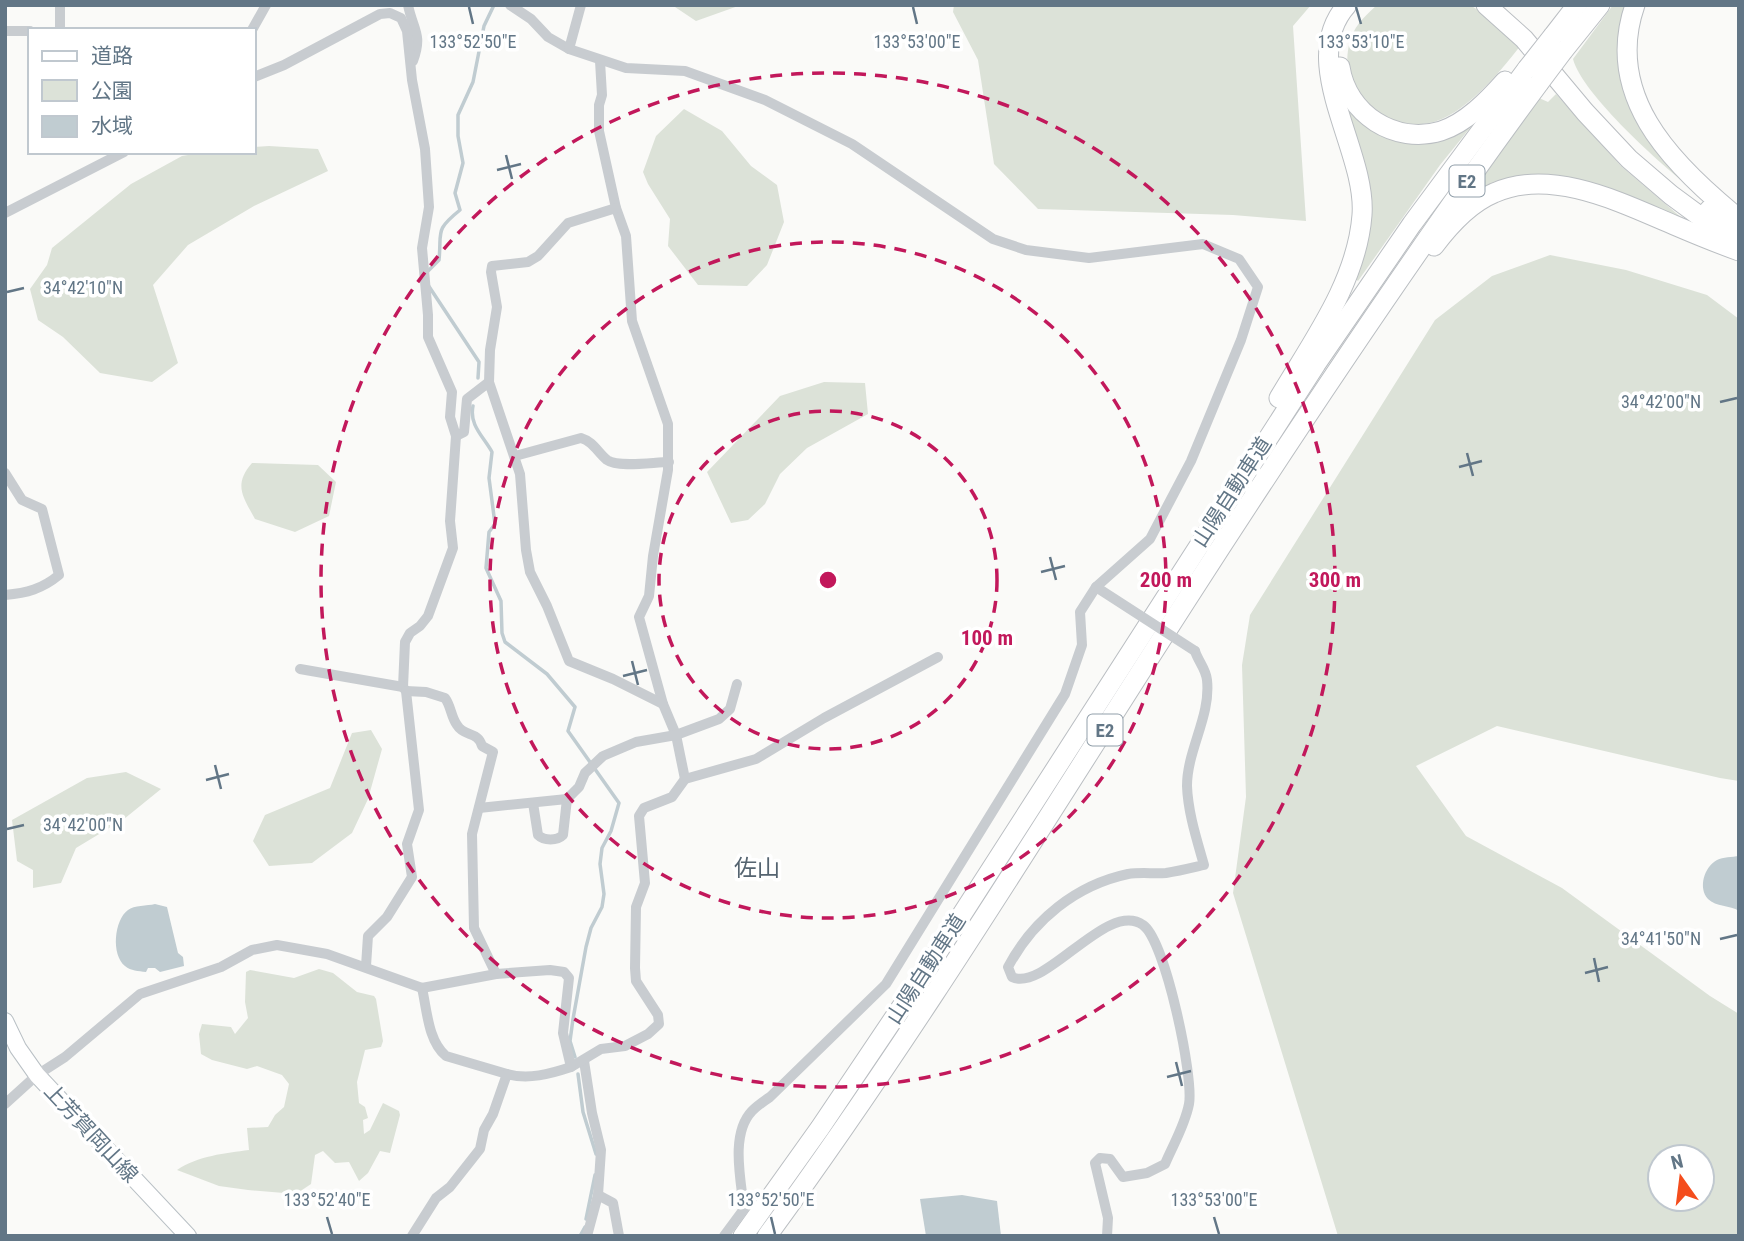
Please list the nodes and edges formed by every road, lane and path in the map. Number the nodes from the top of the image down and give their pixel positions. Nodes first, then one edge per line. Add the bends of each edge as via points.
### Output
1 (60, 5) edge
2 (266, 5) edge
3 (408, 5) edge
4 (510, 5) edge
5 (581, 5) edge
6 (1347, 5) edge
7 (1362, 5) edge
8 (1486, 5) edge
9 (1504, 5) edge
10 (1577, 5) edge
11 (1600, 5) edge
12 (1635, 5) edge
13 (60, 28) edge
14 (253, 28) edge
15 (5, 31) edge
16 (28, 31) edge
17 (1558, 43) junction
18 (569, 49) junction
19 (600, 61) junction
20 (412, 64) junction
21 (1529, 71) junction
22 (256, 76) edge
23 (120, 154) edge
24 (616, 208) junction
25 (5, 213) edge
26 (1739, 219) edge
27 (1739, 228) edge
28 (1739, 245) edge
29 (1739, 251) edge
30 (1398, 281) junction
31 (489, 382) junction
32 (456, 436) junction
33 (514, 456) junction
34 (669, 462) junction
35 (5, 473) edge
36 (1096, 587) junction
37 (5, 595) edge
38 (1165, 596) junction
39 (938, 657) dead end
40 (300, 669) dead end
41 (737, 684) dead end
42 (405, 689) junction
43 (663, 704) junction
44 (676, 736) junction
45 (685, 779) junction
46 (568, 799) junction
47 (533, 803) junction
48 (480, 808) junction
49 (366, 966) junction
50 (496, 974) junction
51 (422, 988) junction
52 (5, 1021) edge
53 (584, 1061) junction
54 (571, 1067) junction
55 (507, 1074) junction
56 (37, 1075) junction
57 (5, 1104) edge
58 (802, 1171) junction
59 (598, 1195) junction
60 (188, 1236) edge
61 (412, 1236) edge
62 (587, 1236) edge
63 (619, 1236) edge
64 (724, 1236) edge
65 (743, 1236) edge
66 (767, 1236) edge
67 (1107, 1236) edge

1 - 13 street
2 - 14 street
3 - 20 street via 419,46
4 - 18 street
5 - 18 street
6 - 38 highway via 1335,26 1328,65 1361,188 1357,247 1322,326
7 - 21 highway via 1344,36 1340,69 1351,99 1372,121 1388,129 1406,134 1442,130
8 - 28 highway via 1524,39 1629,159
9 - 27 highway via 1639,154 1675,186
10 - 17 highway, 山陽自動車道 / E2
11 - 17 highway, 山陽自動車道 / E2
12 - 26 highway via 1626,49 1635,100 1655,134 1688,173
15 - 16 street
17 - 21 highway, 山陽自動車道 / E2, bridge
17 - 21 highway, bridge
18 - 19 street
19 - 24 street via 599,131
19 - 36 street via 626,68 685,71 765,100 852,144 993,239 1026,250 1089,258 1203,244 1239,259 1258,286 1191,461 1150,539
20 - 22 street via 407,31 401,18 390,13
20 - 32 street via 429,207 422,248 428,337 452,393 450,417
21 - 30 highway, 山陽自動車道 / E2 via 1472,173
21 - 38 highway, 山陽自動車道 / E2 via 1362,295
23 - 25 street
24 - 31 street via 568,223 528,262 492,265 497,307
24 - 34 street via 626,236 632,321 668,424
29 - 30 highway via 1608,197 1566,186 1530,184 1494,193 1465,213
30 - 58 highway, 山陽自動車道 / E2 via 1193,590 942,984
31 - 32 street via 467,399 464,432
31 - 33 street
32 - 42 street via 450,522 453,548 428,616 405,642
33 - 34 street via 581,439 620,465
33 - 43 street via 530,572 569,661
34 - 43 street via 649,596 639,617
35 - 37 street via 22,500 42,509 59,575 44,587
36 - 64 street via 1080,612 1082,645 1065,694 886,984 751,1112 743,1125 739,1150 744,1209
36 - 67 street, bridge via 1195,651 1207,681 1187,786 1204,865 1098,882 1042,920 1008,967 1018,980 1031,977 1105,926 1130,921 1143,924 1157,945 1180,1029 1189,1103 1166,1164 1157,1170 1123,1177 1110,1159 1100,1158 1095,1163 1108,1218
38 - 58 highway, 山陽自動車道 / E2
39 - 45 street via 756,759
40 - 42 street
41 - 44 street via 730,709 719,719
42 - 48 street via 446,698 456,724 493,752
42 - 49 street via 419,810 407,844 412,877 387,918 368,936
43 - 44 street
44 - 45 street
44 - 46 street via 636,743 603,756
45 - 53 street via 672,797 644,808 639,817 645,883 636,907 636,981 659,1024 625,1046 601,1049
46 - 47 street
46 - 47 street via 560,838 538,835
47 - 48 street
48 - 50 street via 472,834 474,928
49 - 51 street
49 - 56 street via 277,945 252,950 221,967 141,994
50 - 51 street
50 - 54 street via 550,970 564,972 569,978 563,1032
51 - 55 street via 439,1050
52 - 56 main road, 上芳賀岡山線
53 - 54 street
53 - 59 street via 601,1150
54 - 55 street via 520,1078
55 - 61 street via 480,1149 436,1198
56 - 57 street
56 - 60 main road, 上芳賀岡山線
58 - 65 highway, 山陽自動車道 / E2
58 - 66 highway, 山陽自動車道 / E2
59 - 62 street
59 - 63 street via 613,1203

